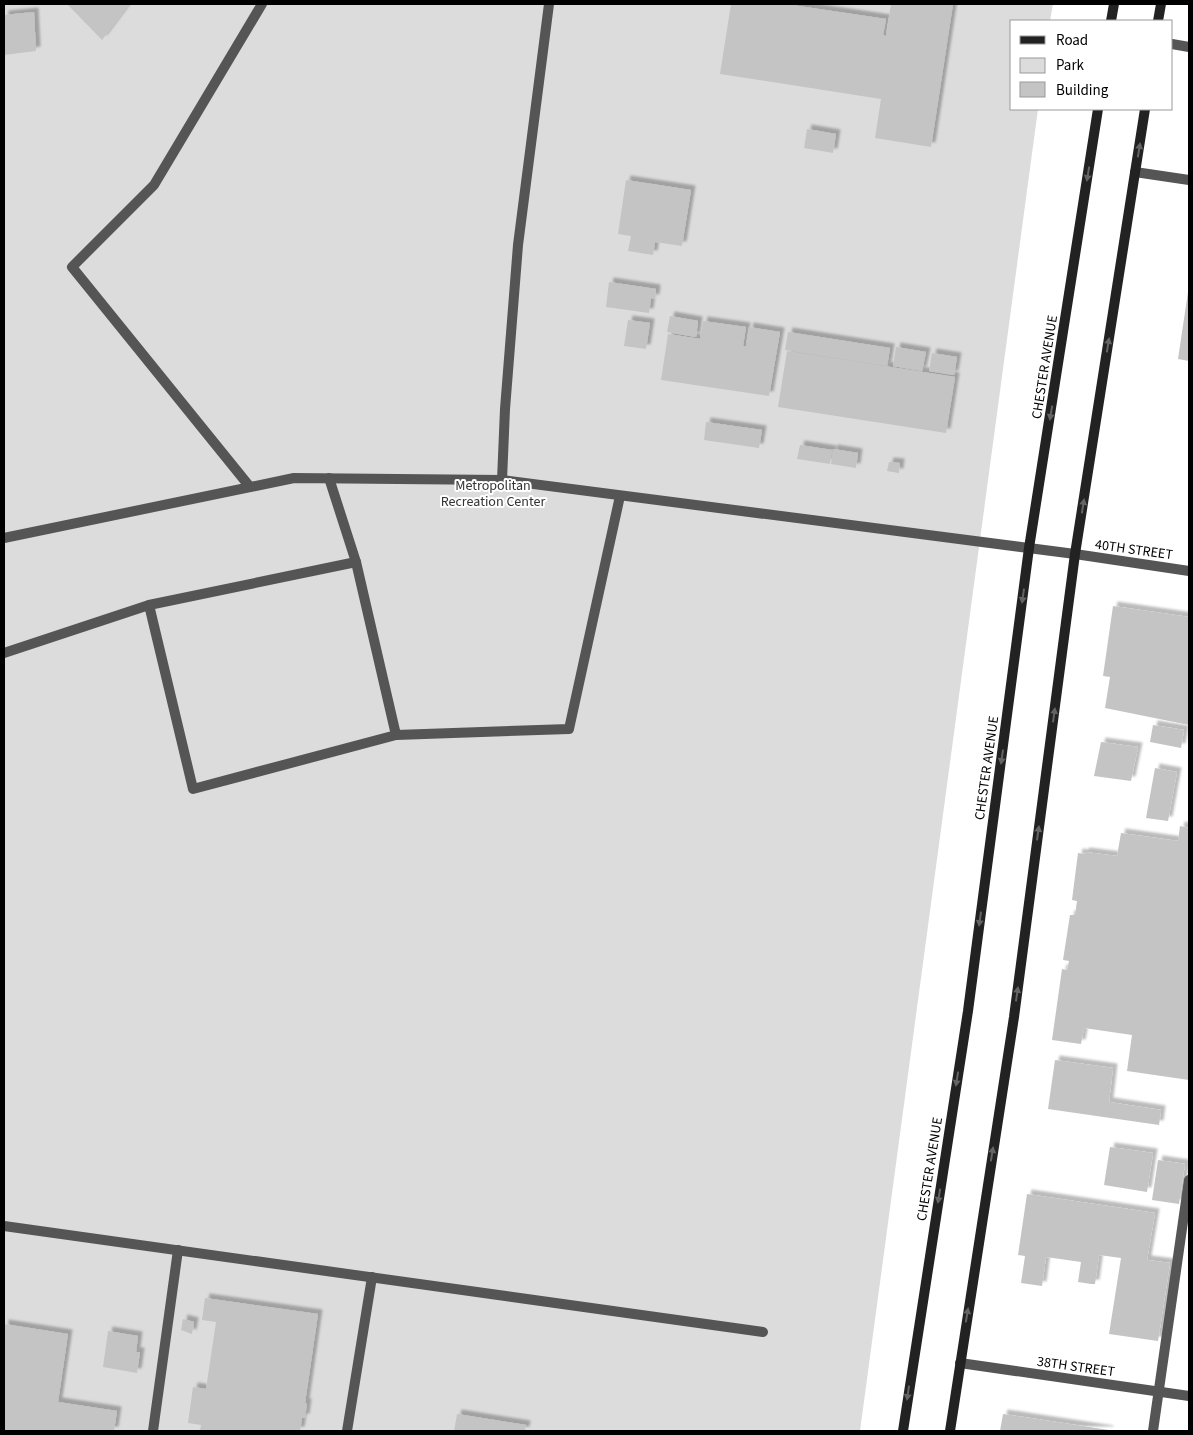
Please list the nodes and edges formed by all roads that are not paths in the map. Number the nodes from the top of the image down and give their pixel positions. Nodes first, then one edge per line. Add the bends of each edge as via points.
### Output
1 (262, 4) edge
2 (549, 4) edge
3 (1114, 4) edge
4 (1161, 4) edge
5 (1111, 20) edge
6 (1158, 20) edge
7 (1173, 44) edge
8 (1189, 47) edge
9 (1098, 110) edge
10 (1145, 110) edge
11 (1135, 172) junction
12 (1189, 180) edge
13 (329, 478) junction
14 (502, 480) junction
15 (250, 487) junction
16 (620, 496) junction
17 (4, 538) edge
18 (1029, 548) junction
19 (1075, 554) junction
20 (356, 562) junction
21 (1189, 571) edge
22 (149, 605) junction
23 (4, 653) edge
24 (396, 736) junction
25 (1189, 1180) edge
26 (4, 1226) edge
27 (178, 1250) junction
28 (372, 1277) junction
29 (763, 1332) dead end
30 (960, 1363) junction
31 (1158, 1391) junction
32 (1189, 1396) edge
33 (152, 1431) edge
34 (347, 1431) edge
35 (903, 1431) edge
36 (950, 1431) edge
37 (1153, 1431) edge

1 - 15 street via 154,185 72,267
2 - 14 street via 518,245
3 - 5 main road
4 - 6 main road
7 - 8 street
9 -> 18 main road, CHESTER AVENUE
11 -> 10 main road
11 - 12 street
19 -> 11 main road
13 - 14 street, 40TH STREET
13 - 15 street, 40TH STREET via 294,478
13 - 20 street
14 - 16 street, 40TH STREET
15 - 17 street, 40TH STREET
16 - 18 street, 40TH STREET
16 - 24 street via 570,729
18 - 19 street, 40TH STREET
18 -> 35 main road, CHESTER AVENUE via 968,1011
19 - 21 street, 40TH STREET
30 -> 19 main road via 1014,1018
20 - 22 street
20 - 24 street
22 - 23 street
22 - 24 street via 193,789
25 - 31 street
26 - 27 street
27 - 28 street
27 - 33 street
28 - 29 street
28 - 34 street
30 - 31 street, 38TH STREET
30 - 36 main road
31 - 32 street, 38TH STREET
31 - 37 street

